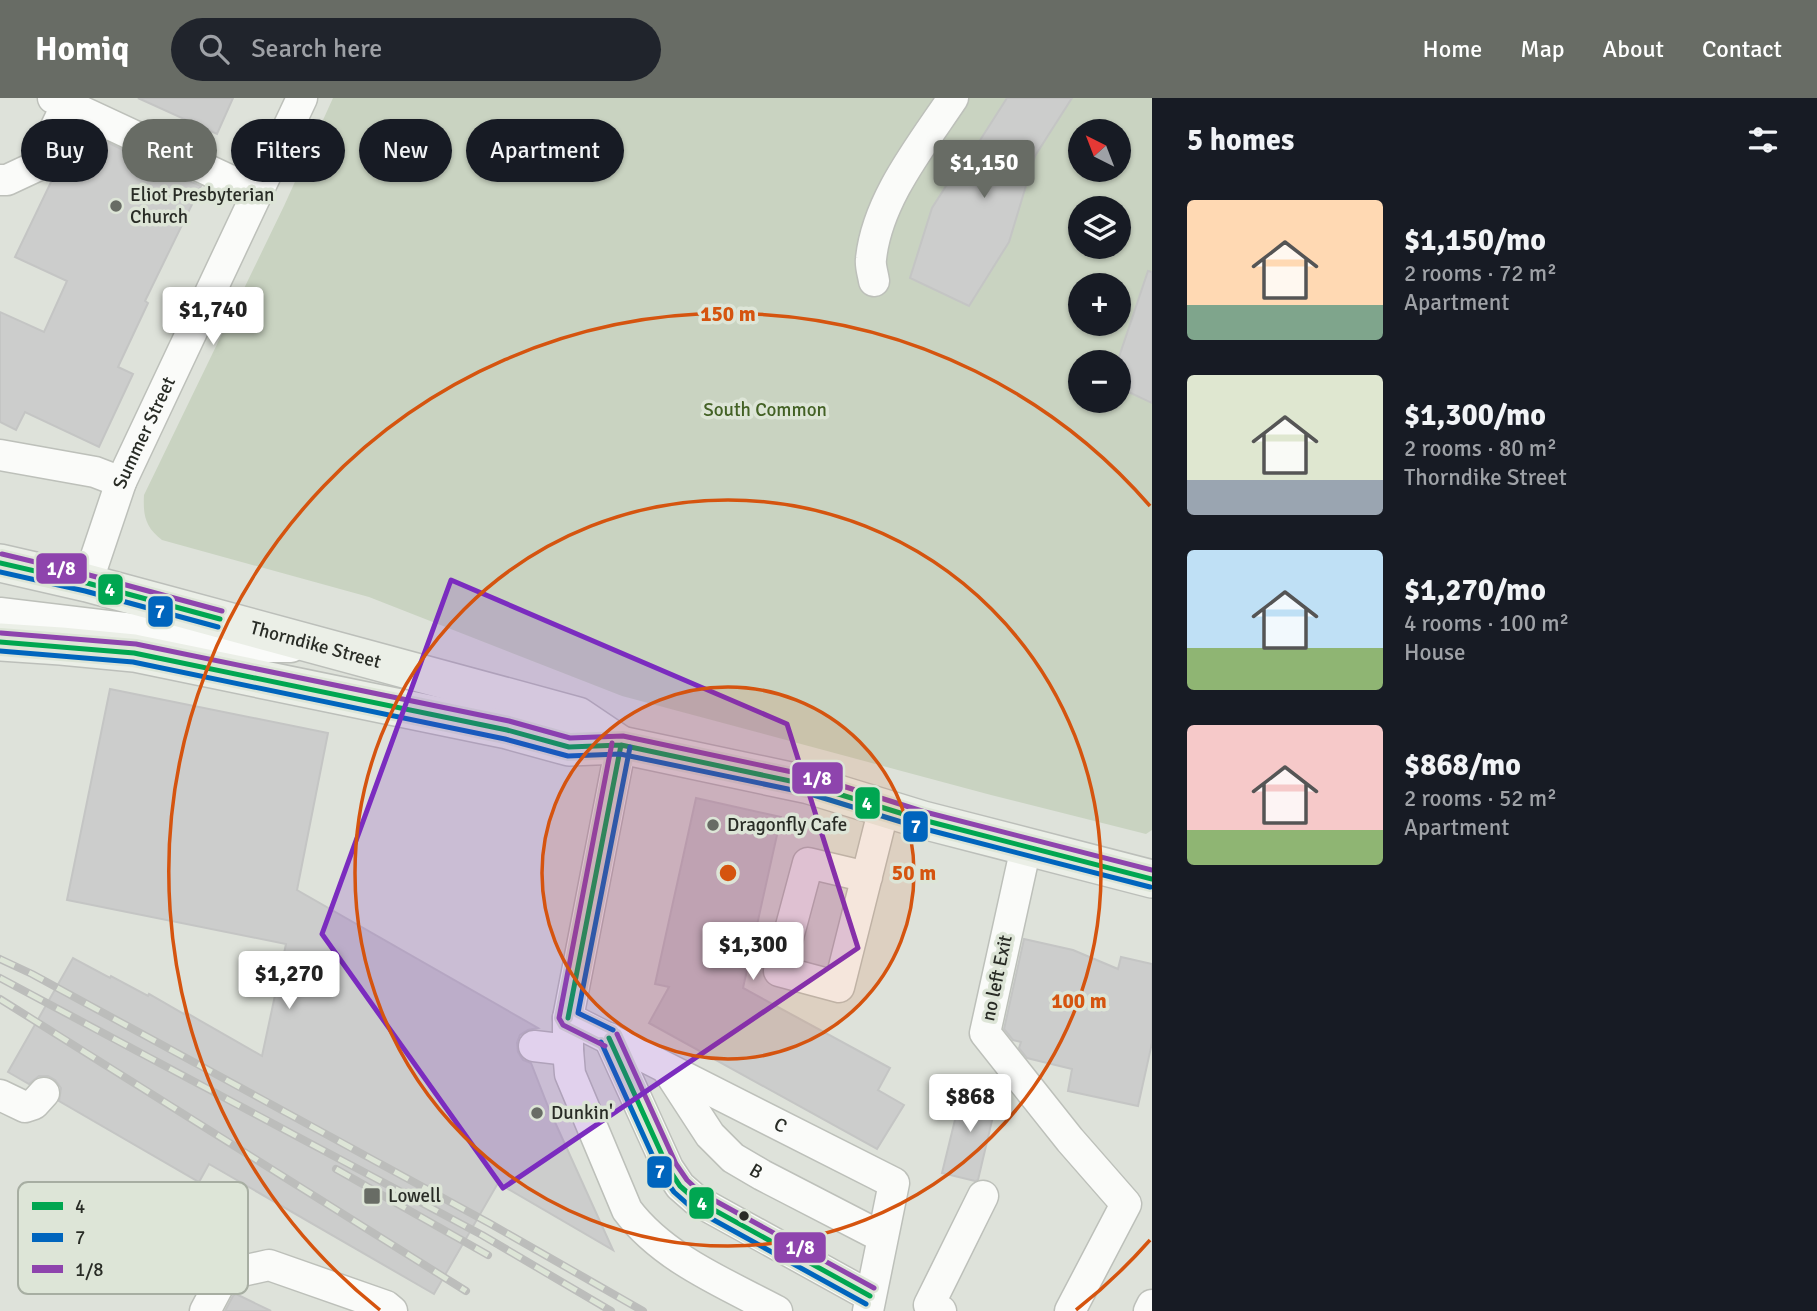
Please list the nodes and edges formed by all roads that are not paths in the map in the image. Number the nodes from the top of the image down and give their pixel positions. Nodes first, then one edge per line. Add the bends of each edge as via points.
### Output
1 (302, 98) edge
2 (953, 98) edge
3 (60, 101) edge
4 (0, 180) edge
5 (257, 192) junction
6 (874, 281) dead end
7 (0, 455) edge
8 (121, 482) junction
9 (0, 563) edge
10 (87, 583) junction
11 (0, 613) edge
12 (0, 642) edge
13 (244, 647) junction
14 (327, 648) junction
15 (321, 692) junction
16 (621, 745) junction
17 (884, 808) junction
18 (1023, 859) junction
19 (867, 877) dead end
20 (1152, 879) edge
21 (568, 1018) junction
22 (609, 1038) junction
23 (534, 1046) dead end
24 (568, 1050) junction
25 (665, 1068) junction
26 (983, 1196) dead end
27 (882, 1237) junction
28 (248, 1270) edge
29 (214, 1294) edge
30 (869, 1303) edge
31 (1152, 1305) edge
32 (205, 1311) edge
33 (392, 1311) edge
34 (777, 1311) edge
35 (941, 1311) edge
36 (1070, 1311) edge
37 (1149, 1311) edge

1 - 5 street, Summer Street
2 - 6 street via 892,195 870,262
3 - 4 street via 52,138 37,166
3 - 5 street
5 - 8 street, Summer Street
7 - 8 street via 95,472
8 - 10 street, Summer Street
9 - 10 main road, Thorndike Street
10 - 14 main road, Thorndike Street
11 - 13 street
12 - 15 main road, Thorndike Street via 134,653
13 - 14 street
13 - 15 street
14 - 16 main road, Thorndike Street via 578,716
15 - 16 main road, Thorndike Street via 569,747
16 - 17 main road, Thorndike Street via 809,785
16 - 21 street
17 - 18 main road, Thorndike Street
17 - 19 street
18 - 20 main road, Thorndike Street
18 - 36 street, no left Exit via 985,1033 1126,1203
21 - 22 street, C
21 - 24 street
22 - 25 street, C
22 - 30 street via 680,1186
23 - 24 street
24 - 34 street via 570,1074 579,1097 627,1210 640,1228 696,1267
25 - 27 street, B via 710,1135 733,1158
25 - 27 street, C via 894,1183
26 - 35 street via 929,1305
27 - 30 street
28 - 33 street via 269,1265
29 - 32 street
31 - 37 street

